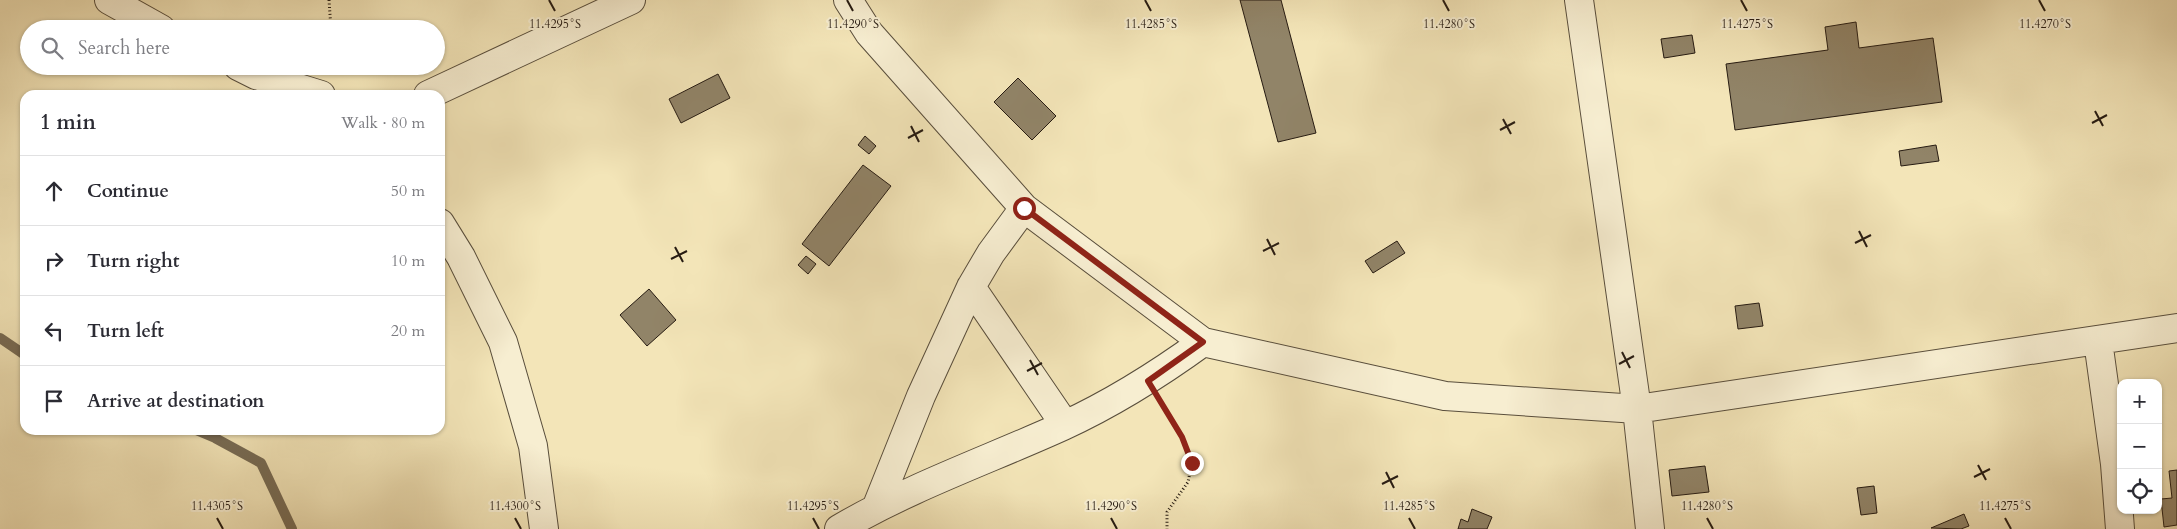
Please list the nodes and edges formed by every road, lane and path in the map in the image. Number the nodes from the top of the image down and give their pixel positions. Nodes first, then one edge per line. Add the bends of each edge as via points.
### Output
1 (109, 0) edge
2 (329, 0) edge
3 (631, 0) edge
4 (848, 0) edge
5 (1580, 0) edge
6 (145, 20) edge
7 (330, 20) edge
8 (259, 75) edge
9 (306, 90) edge
10 (439, 90) edge
11 (1024, 208) junction
12 (445, 231) edge
13 (971, 288) junction
14 (2177, 328) edge
15 (2098, 341) junction
16 (1203, 342) junction
17 (1148, 381) junction
18 (1637, 409) junction
19 (1065, 425) junction
20 (877, 506) junction
21 (544, 529) edge
22 (839, 529) edge
23 (1167, 529) edge
24 (1650, 529) edge
25 (2120, 529) edge

1 - 6 street
2 - 7 path
3 - 10 street
4 - 11 street via 869,33
5 - 18 street
8 - 9 street
11 - 13 street via 990,253
11 - 16 street
12 - 21 street via 503,342 533,446
13 - 19 street
13 - 20 street
14 - 15 street
15 - 18 street
15 - 25 street via 2115,464
16 - 17 street
16 - 18 street via 1444,396
17 - 19 street
17 - 23 path via 1182,437 1192,463 1188,482 1167,512
18 - 24 street
19 - 20 street
20 - 22 street

